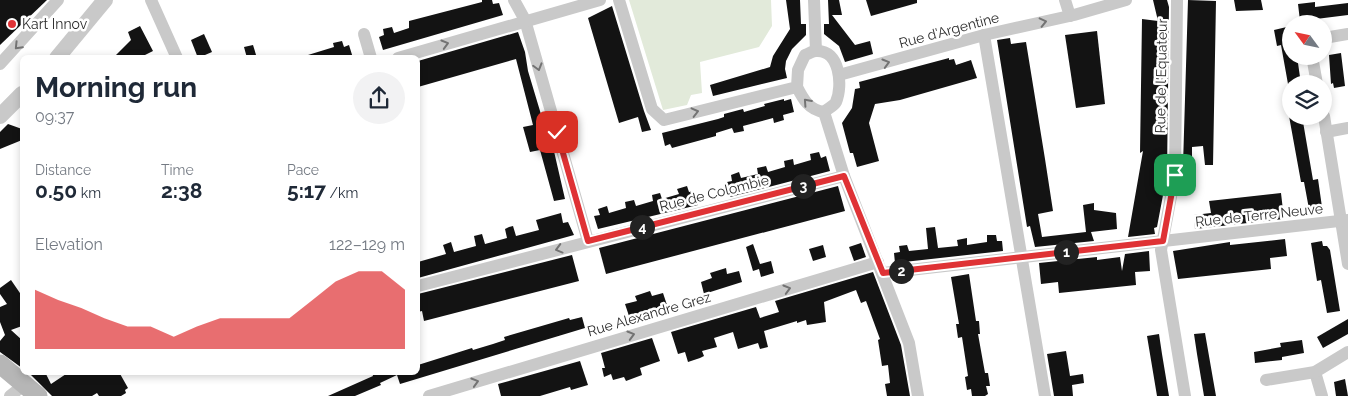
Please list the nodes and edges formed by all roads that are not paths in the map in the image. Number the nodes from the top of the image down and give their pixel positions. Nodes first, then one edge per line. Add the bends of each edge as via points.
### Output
1 (58, 0) edge
2 (105, 0) edge
3 (151, 0) edge
4 (514, 0) edge
5 (600, 0) edge
6 (619, 0) edge
7 (814, 0) edge
8 (1065, 0) edge
9 (1126, 0) edge
10 (1177, 0) edge
11 (1070, 16) junction
12 (525, 20) junction
13 (364, 34) dead end
14 (1348, 34) edge
15 (984, 35) junction
16 (1332, 37) edge
17 (816, 50) junction
18 (59, 55) edge
19 (175, 55) edge
20 (370, 55) edge
21 (408, 55) edge
22 (0, 64) edge
23 (839, 75) junction
24 (797, 87) junction
25 (20, 96) edge
26 (824, 112) junction
27 (0, 116) edge
28 (1325, 125) edge
29 (1348, 128) edge
30 (1326, 132) junction
31 (844, 176) junction
32 (1344, 221) edge
33 (588, 241) junction
34 (1163, 241) junction
35 (1022, 257) junction
36 (1348, 264) edge
37 (880, 268) junction
38 (420, 285) edge
39 (1348, 352) edge
40 (0, 364) edge
41 (1315, 372) junction
42 (1266, 380) dead end
43 (24, 392) edge
44 (429, 396) edge
45 (918, 396) edge
46 (1045, 396) edge
47 (1185, 396) edge
48 (1322, 396) edge

1 -> 22 street
2 - 18 street
3 - 19 street
4 - 12 street
5 - 12 street
6 -> 24 street via 652,109 664,120
7 - 17 street
8 - 11 street
9 - 11 street, Rue d'Argentine
10 - 34 street, Rue de l'Equateur via 1175,175
15 -> 11 street, Rue d'Argentine
21 -> 12 street
12 -> 33 street
13 - 20 street
14 - 16 street
23 -> 15 street, Rue d'Argentine
15 - 35 street
17 - 23 street via 827,54
17 - 24 street via 804,55 798,70
23 - 26 street via 835,103
26 -> 24 street via 816,111 805,102
25 - 27 street
26 - 31 street
28 - 30 street
29 - 30 street
30 - 32 street
31 - 33 street, Rue de Colombie
31 - 37 street
32 - 34 street, Rue de Terre Neuve
32 - 36 street
33 -> 38 street, Rue de Colombie
34 - 35 street, Rue de Terre Neuve
34 - 47 street, Rue de l'Equateur via 1161,250
35 - 37 street, Rue de Terre Neuve
35 - 46 street
44 -> 37 street, Rue Alexandre Grez
37 - 45 street via 909,343
39 - 41 street
40 - 43 main road
41 - 42 street
41 - 48 street

